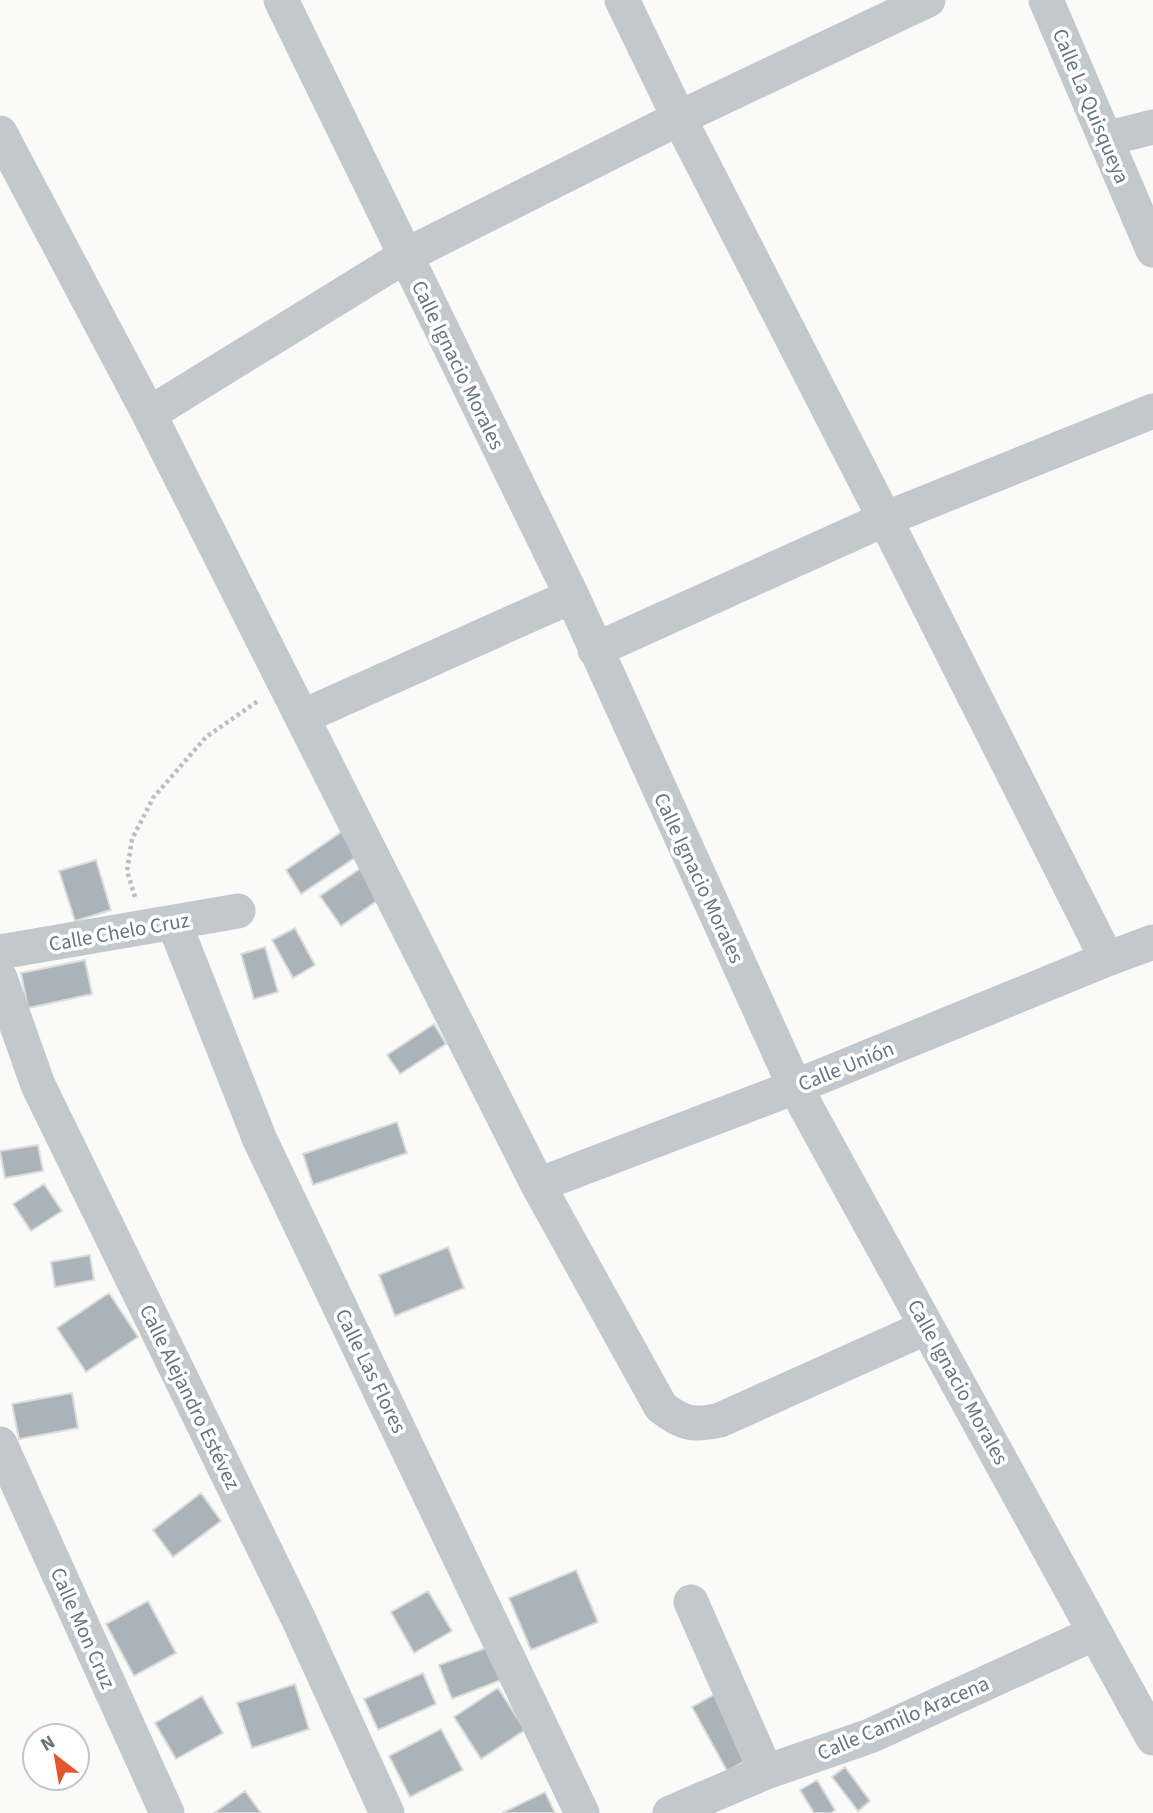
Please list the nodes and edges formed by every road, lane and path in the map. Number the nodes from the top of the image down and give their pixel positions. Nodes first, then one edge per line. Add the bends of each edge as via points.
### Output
1 (281, 0) edge
2 (622, 0) edge
3 (928, 0) edge
4 (1055, 2) edge
5 (679, 118) junction
6 (1153, 127) edge
7 (0, 133) edge
8 (1105, 139) junction
9 (1153, 250) edge
10 (405, 256) junction
11 (1153, 411) edge
12 (149, 414) junction
13 (885, 519) junction
14 (572, 596) junction
15 (595, 650) junction
16 (285, 682) junction
17 (302, 717) junction
18 (238, 911) dead end
19 (159, 925) junction
20 (1153, 943) edge
21 (0, 952) edge
22 (1107, 959) junction
23 (0, 978) edge
24 (795, 1087) junction
25 (538, 1185) junction
26 (927, 1327) junction
27 (0, 1444) edge
28 (691, 1602) dead end
29 (1096, 1633) junction
30 (1153, 1738) edge
31 (766, 1772) junction
32 (167, 1813) edge
33 (387, 1813) edge
34 (582, 1813) edge
35 (670, 1813) edge

1 - 10 street, Calle Ignacio Morales
2 - 5 street
3 - 5 street
4 - 8 street, Calle La Quisqueya
5 - 10 street
5 - 13 street
6 - 8 street
7 - 12 street
8 - 9 street, Calle La Quisqueya
10 - 12 street
10 - 14 street, Calle Ignacio Morales
11 - 13 street
12 - 16 street
13 - 15 street
13 - 22 street
14 - 15 street, Calle Ignacio Morales
14 - 17 street
15 - 24 street, Calle Ignacio Morales
16 - 17 street
16 - 19 path via 206,737 153,798 132,839 127,871
17 - 25 street
18 - 19 street, Calle Chelo Cruz
19 - 21 street, Calle Chelo Cruz
19 - 34 street, Calle Las Flores
20 - 22 street, Calle Unión
22 - 24 street, Calle Unión
23 - 33 street, Calle Alejandro Estévez via 38,1085 298,1618
24 - 25 street, Calle Unión
24 - 26 street, Calle Ignacio Morales
25 - 26 street via 649,1390 677,1419 698,1425 720,1420
26 - 29 street, Calle Ignacio Morales
27 - 32 street, Calle Mon Cruz
28 - 31 street
29 - 30 street, Calle Ignacio Morales
29 - 31 street, Calle Camilo Aracena via 870,1736
31 - 35 street, Calle Camilo Aracena

